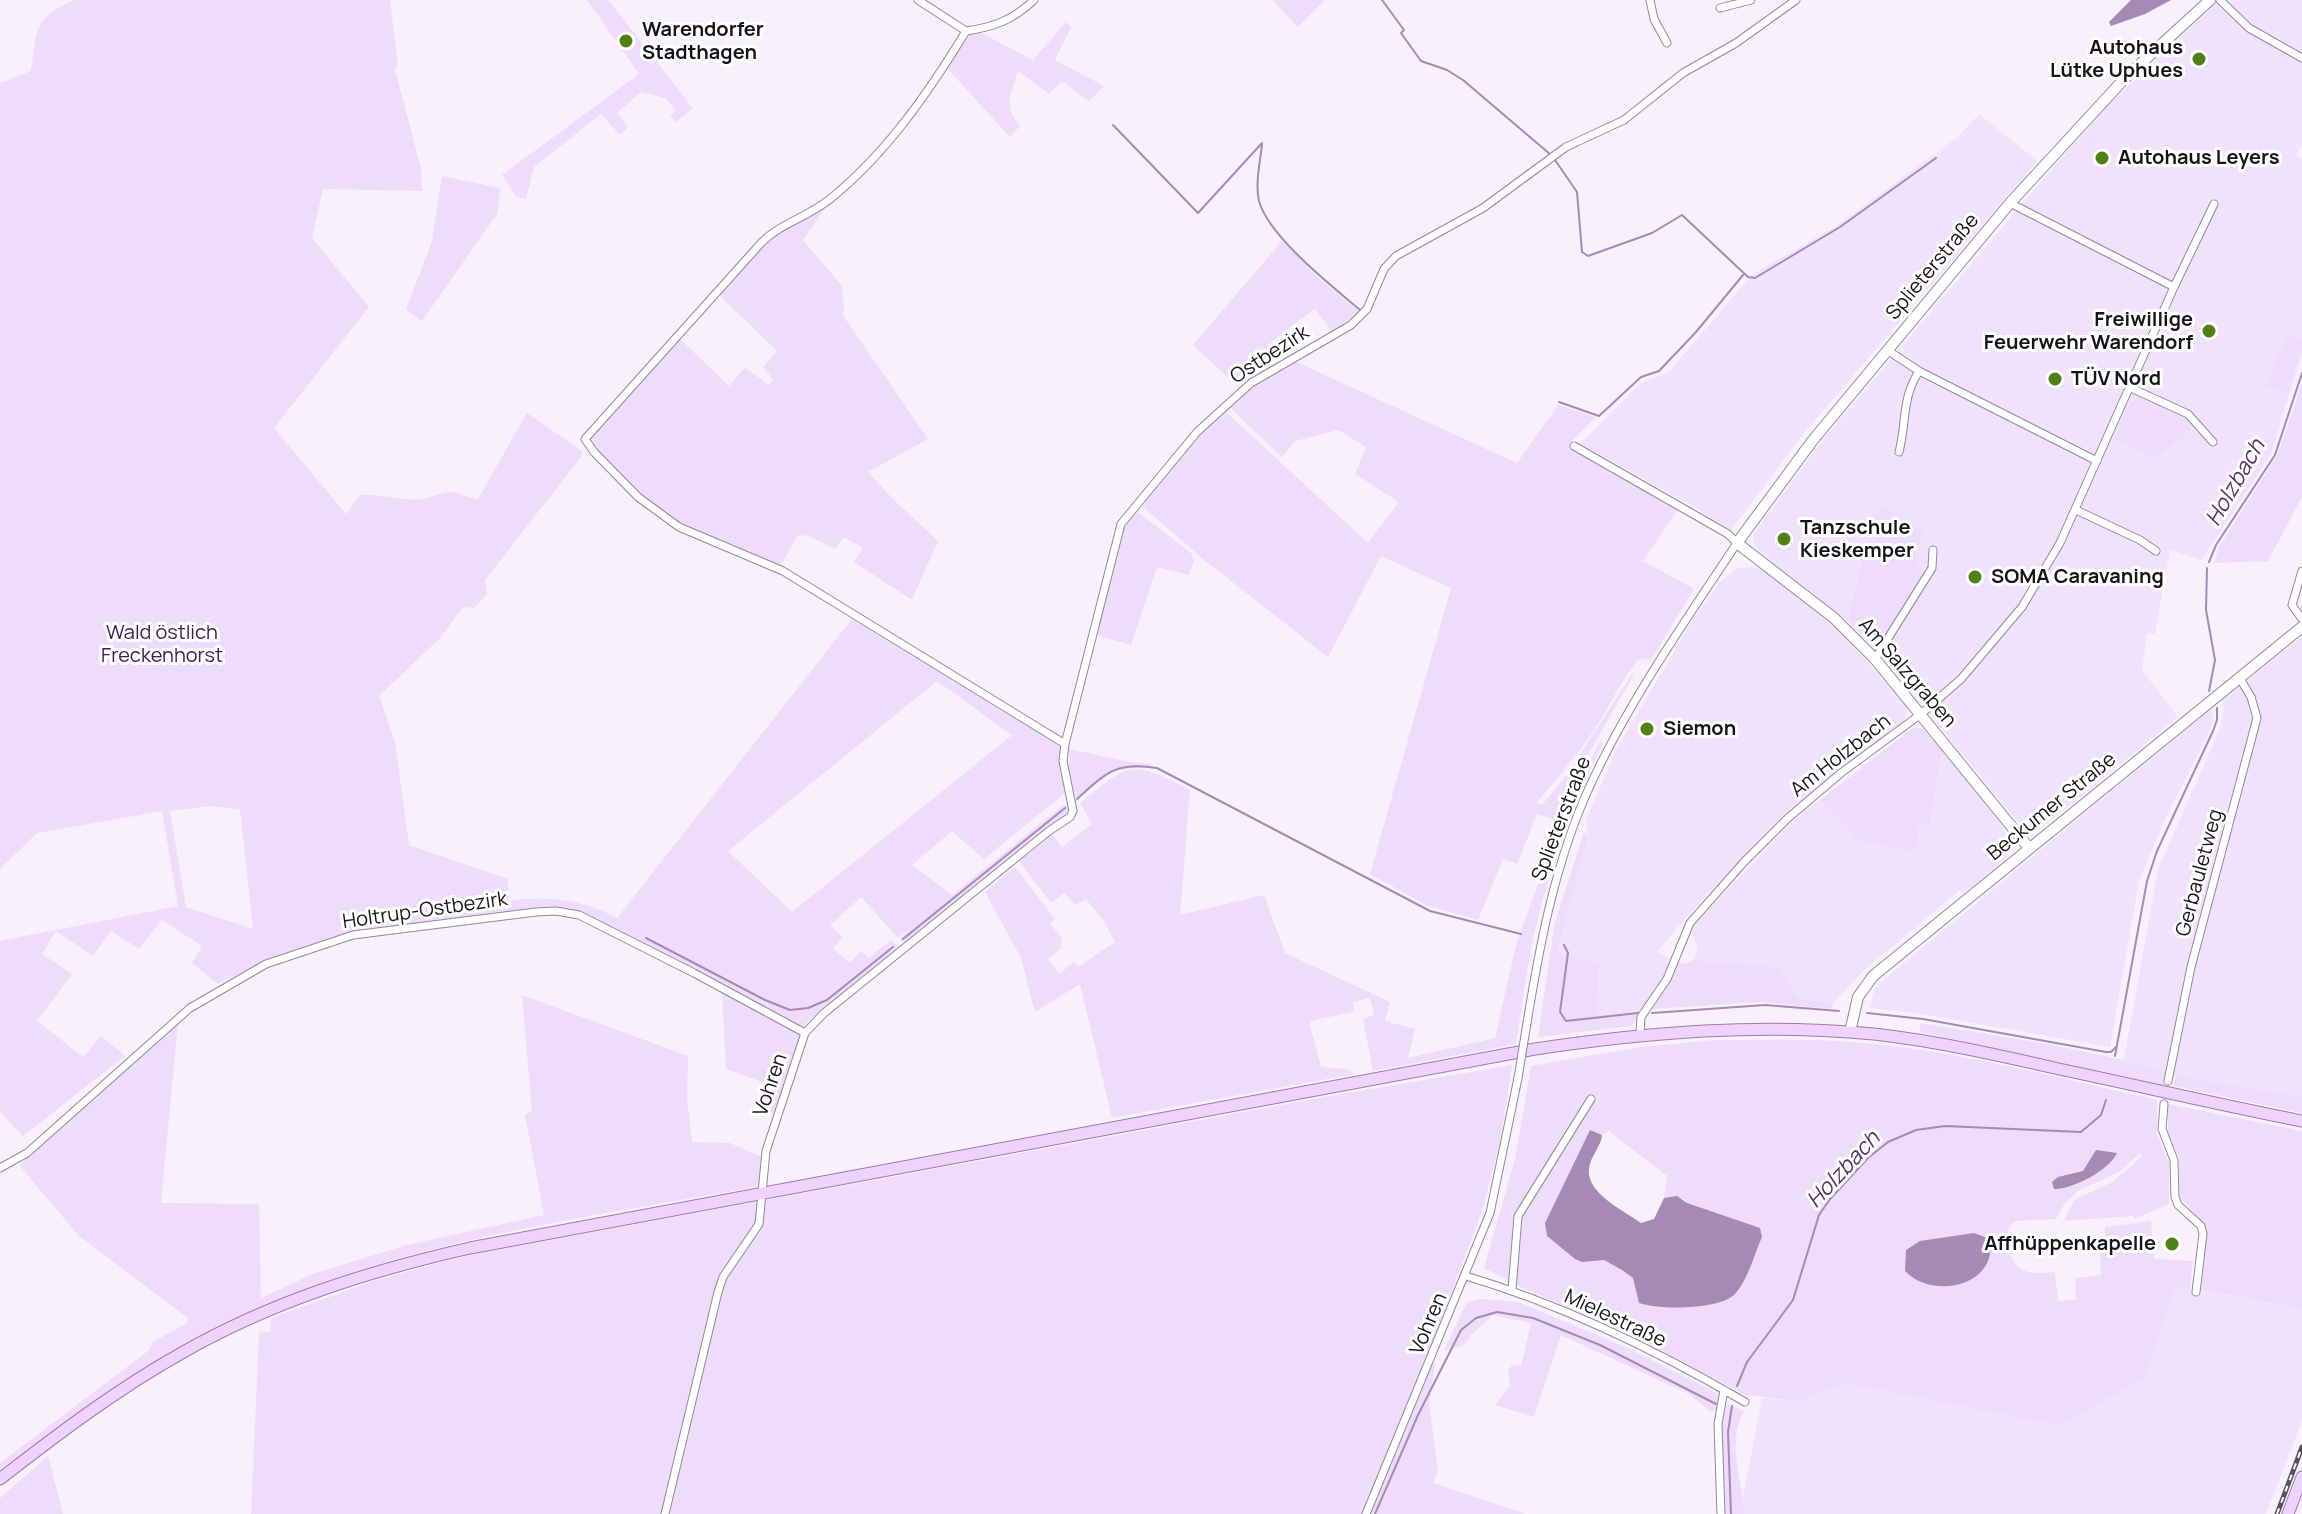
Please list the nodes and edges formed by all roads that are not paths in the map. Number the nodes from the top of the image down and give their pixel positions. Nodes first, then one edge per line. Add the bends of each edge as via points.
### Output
1 (918, 0) edge
2 (1034, 0) edge
3 (1650, 0) edge
4 (1751, 0) edge
5 (1796, 0) edge
6 (2210, 0) edge
7 (2220, 0) edge
8 (1720, 8) dead end
9 (966, 31) junction
10 (1667, 43) dead end
11 (2302, 58) edge
12 (2010, 203) junction
13 (2214, 204) dead end
14 (2174, 287) junction
15 (1887, 350) junction
16 (1919, 371) junction
17 (2131, 388) junction
18 (2213, 442) dead end
19 (1574, 446) dead end
20 (1899, 452) dead end
21 (2097, 461) junction
22 (2076, 510) junction
23 (1737, 543) junction
24 (1933, 550) dead end
25 (2156, 551) dead end
26 (2302, 571) edge
27 (2302, 619) edge
28 (2302, 627) edge
29 (1875, 659) junction
30 (2239, 677) junction
31 (1921, 714) junction
32 (1065, 744) junction
33 (1065, 774) joint
34 (2029, 848) junction
35 (1850, 1032) junction
36 (805, 1033) junction
37 (1640, 1034) junction
38 (2168, 1081) dead end
39 (1591, 1099) dead end
40 (2164, 1104) dead end
41 (2302, 1121) edge
42 (1507, 1142) joint
43 (0, 1168) edge
44 (761, 1192) junction
45 (1466, 1276) junction
46 (1512, 1290) junction
47 (2196, 1292) dead end
48 (1724, 1390) junction
49 (1745, 1402) dead end
50 (2302, 1477) edge
51 (0, 1479) edge
52 (665, 1514) edge
53 (1366, 1514) edge
54 (1721, 1514) edge
55 (2288, 1514) edge

1 - 9 street
2 - 9 street via 997,25
3 - 10 street
4 - 8 street
5 - 32 street, Ostbezirk via 1683,73 1624,120 1551,156 1483,208 1396,256 1384,269 1367,309 1351,325 1251,383 1197,432 1121,524
6 - 12 street, Splieterstraße via 2126,77
7 - 11 street via 2249,28
9 - 32 street via 921,103 875,155 827,202 762,242 585,439 638,497 679,527 783,571
12 - 14 street
12 - 15 street, Splieterstraße
13 - 14 street, Am Holzbach
14 - 17 street, Am Holzbach
15 - 16 street
15 - 23 street, Splieterstraße
16 - 20 street via 1905,402
16 - 21 street
17 - 18 street via 2188,414
17 - 21 street, Am Holzbach
19 - 23 street
21 - 22 street, Am Holzbach
22 - 25 street
22 - 31 street, Am Holzbach via 2022,607 1961,679
23 - 29 street, Am Salzgraben via 1834,618
23 - 42 street, Splieterstraße, bridge via 1632,704 1588,791 1540,946
24 - 29 street via 1932,568
26 - 27 street via 2292,605
28 - 30 street, Beckumer Straße
29 - 31 street, Am Salzgraben
30 - 34 street, Beckumer Straße
30 - 38 street, Gerbauletweg via 2257,718 2191,967
31 - 34 street, Am Salzgraben
31 - 37 street, Am Holzbach via 1788,818 1690,923 1682,948 1641,1017
32 - 33 street, Ostbezirk
33 - 36 street, Vohren via 1073,800 1070,817
34 - 35 street, Beckumer Straße via 1873,976 1858,997
35 - 37 main road via 1728,1028
35 - 41 main road via 2000,1056
36 - 43 street, Holtrup-Ostbezirk via 579,915 536,912 353,935 266,964 190,1008 27,1153
36 - 44 street, Vohren via 765,1154
37 - 44 main road
39 - 46 street via 1518,1216
40 - 47 street via 2162,1129 2174,1160 2175,1197 2203,1234
42 - 45 street, Vohren via 1490,1213
44 - 51 main road via 470,1248 310,1294 180,1354
44 - 52 street, Vohren via 759,1224 718,1292
45 - 46 street, Mielestraße
45 - 53 street, Vohren
46 - 48 street, Mielestraße
48 - 49 street, Mielestraße
48 - 54 street via 1718,1435
50 - 55 main road

